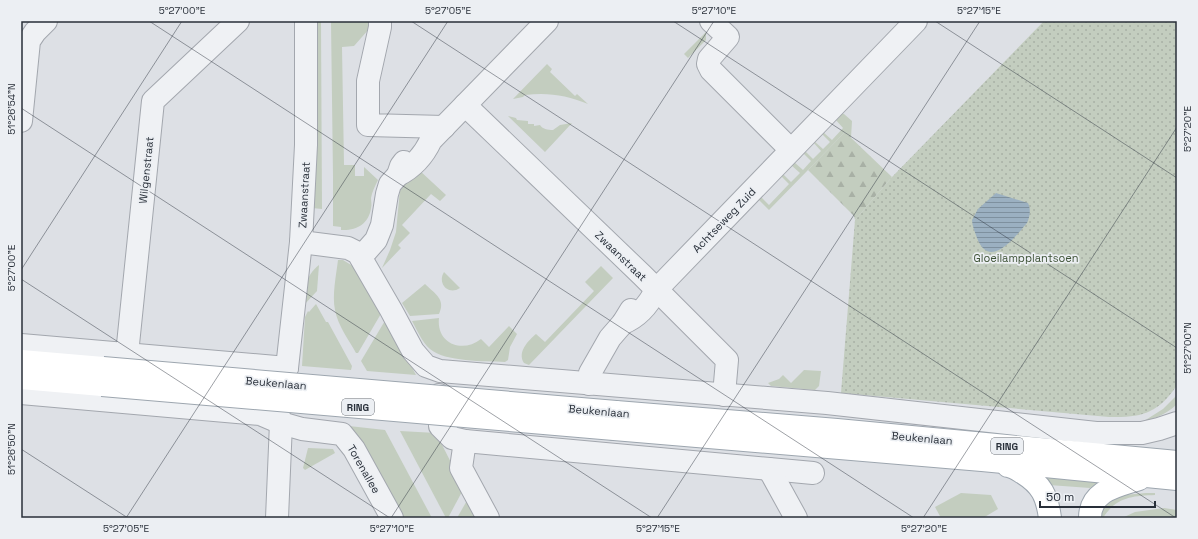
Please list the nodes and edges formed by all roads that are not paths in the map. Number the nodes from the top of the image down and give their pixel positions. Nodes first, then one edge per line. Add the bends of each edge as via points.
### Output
1 (46, 21) edge
2 (238, 21) edge
3 (306, 21) edge
4 (380, 21) edge
5 (547, 21) edge
6 (712, 21) edge
7 (916, 21) edge
8 (465, 105) junction
9 (21, 121) edge
10 (437, 134) junction
11 (791, 150) junction
12 (301, 242) junction
13 (361, 257) junction
14 (656, 290) junction
15 (21, 345) edge
16 (127, 354) junction
17 (21, 361) edge
18 (287, 368) junction
19 (440, 372) junction
20 (103, 376) junction
21 (21, 378) edge
22 (589, 384) junction
23 (21, 393) edge
24 (724, 394) junction
25 (615, 420) junction
26 (281, 423) junction
27 (1177, 423) edge
28 (465, 441) junction
29 (982, 460) junction
30 (1177, 462) edge
31 (769, 469) junction
32 (813, 473) dead end
33 (1148, 476) junction
34 (1177, 479) edge
35 (277, 518) edge
36 (392, 518) edge
37 (488, 518) edge
38 (796, 518) edge
39 (1050, 518) edge
40 (1090, 518) edge

1 - 9 street via 28,41
2 - 16 street, Wilgenstraat via 153,101
3 - 12 street, Zwaanstraat via 306,145
4 - 10 street via 368,81 368,125
5 - 8 street
6 - 11 street via 728,37 709,59 711,70
7 - 11 street, Achtseweg Zuid
8 - 10 street
8 - 14 street, Zwaanstraat
10 - 13 street via 426,150 390,184 379,234 373,245
11 - 14 street, Achtseweg Zuid
12 - 13 street via 348,248 356,251
12 - 18 street, Zwaanstraat
13 - 19 street via 413,351 426,366
14 - 22 street, Achtseweg Zuid via 651,300 634,319 623,323 610,338 590,373
14 - 24 street via 727,360
15 - 16 street, Beukenlaan
16 - 18 street, Beukenlaan
17 - 20 main road, Beukenlaan / RING
18 - 26 street, Zwaanstraat via 291,375 286,412
19 - 22 street
19 - 28 street via 440,426 452,438
20 - 21 main road, Beukenlaan / RING
20 - 25 main road, Beukenlaan / RING, bridge
22 - 24 street
23 - 26 street via 260,414
24 - 27 street via 1096,433 1142,433
25 - 29 main road, Beukenlaan / RING
25 - 30 main road, Beukenlaan / RING via 838,430
26 - 35 street, Zwaanstraat
26 - 36 street, Torenallee via 302,429 342,434 354,449
28 - 31 street
28 - 37 street via 461,468
29 - 33 main road, Beukenlaan / RING
29 - 39 main road via 1014,467 1033,480 1048,502
31 - 32 street
31 - 38 street
33 - 34 main road, Beukenlaan / RING
33 - 40 main road via 1102,492 1094,502

